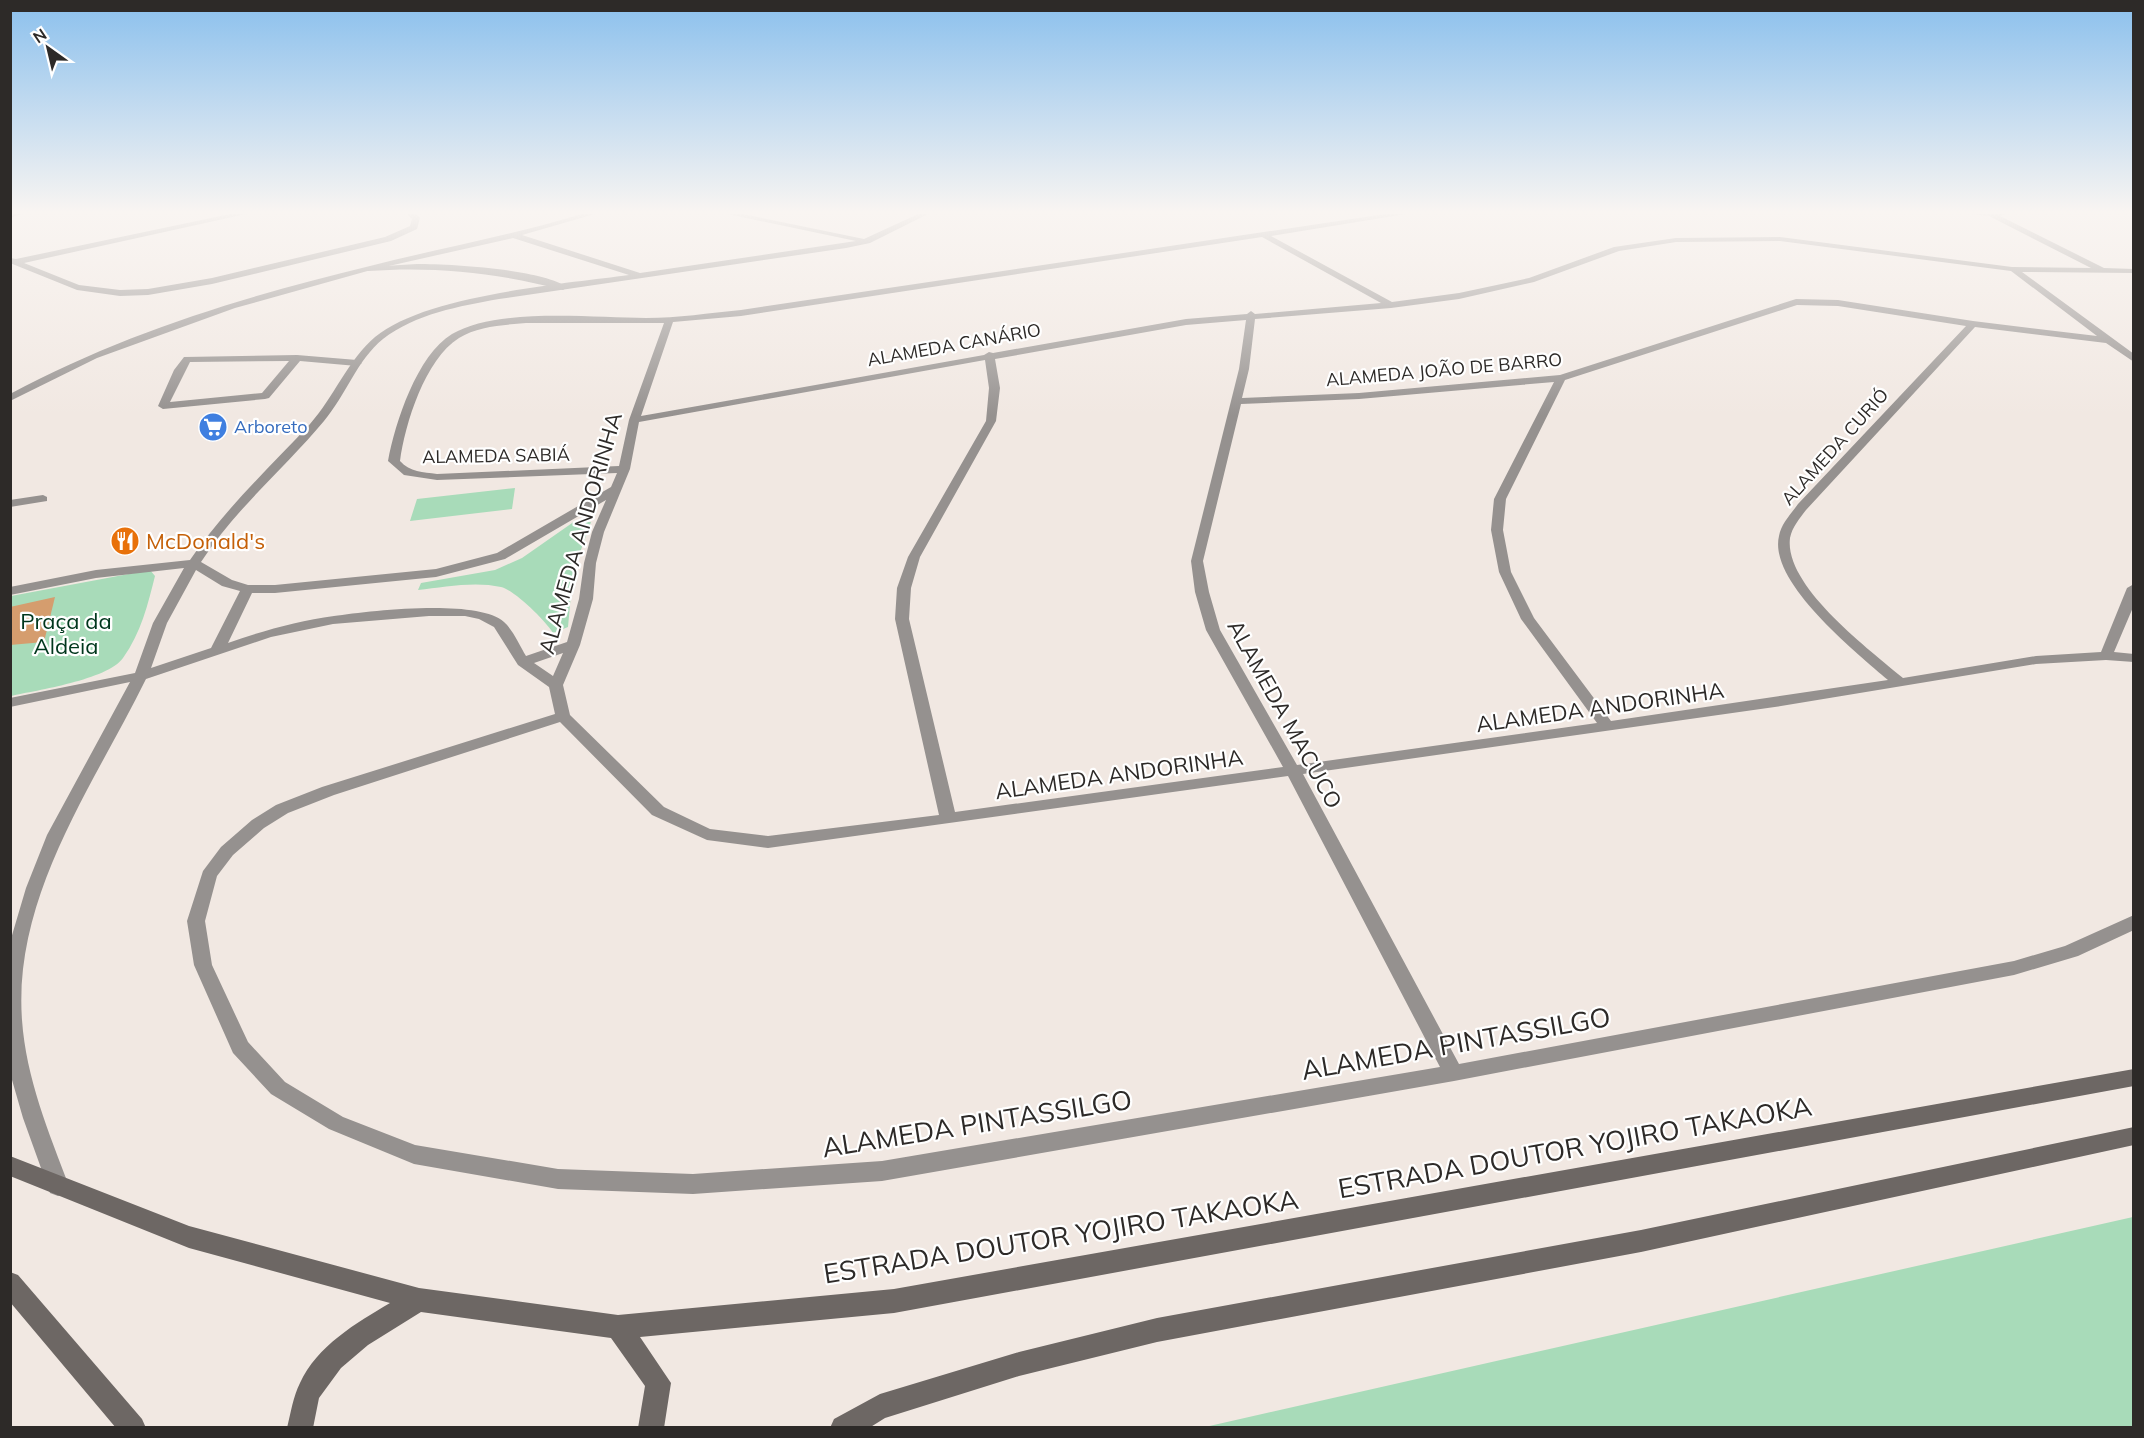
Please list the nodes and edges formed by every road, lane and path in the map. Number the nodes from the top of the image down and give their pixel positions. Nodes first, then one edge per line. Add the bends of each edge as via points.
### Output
1 (64, 281) edge
2 (211, 281) edge
3 (325, 281) edge
4 (539, 281) edge
5 (600, 281) edge
6 (958, 281) edge
7 (1347, 281) edge
8 (1526, 281) edge
9 (2028, 281) edge
10 (562, 287) junction
11 (1391, 305) junction
12 (1251, 314) junction
13 (669, 320) junction
14 (1973, 324) junction
15 (2108, 340) junction
16 (988, 355) junction
17 (297, 358) junction
18 (2133, 358) edge
19 (357, 363) junction
20 (1561, 378) junction
21 (10, 398) edge
22 (1236, 401) junction
23 (634, 420) junction
24 (624, 469) junction
25 (617, 488) junction
26 (43, 499) dead end
27 (10, 504) edge
28 (195, 563) junction
29 (2133, 588) edge
30 (247, 589) junction
31 (10, 591) edge
32 (573, 645) junction
33 (218, 648) junction
34 (2106, 656) junction
35 (2133, 658) edge
36 (523, 662) junction
37 (140, 676) junction
38 (1899, 682) junction
39 (556, 685) junction
40 (10, 704) edge
41 (563, 716) junction
42 (1608, 727) junction
43 (1293, 771) junction
44 (948, 819) junction
45 (2133, 922) edge
46 (11, 1002) edge
47 (1454, 1073) junction
48 (2133, 1077) edge
49 (2133, 1136) edge
50 (10, 1166) edge
51 (58, 1186) junction
52 (10, 1283) edge
53 (419, 1300) junction
54 (618, 1327) junction
55 (134, 1428) edge
56 (300, 1428) edge
57 (651, 1428) edge
58 (843, 1428) edge

1 - 2 street via 120,293
3 - 21 street via 165,330 61,371
4 - 10 street
5 - 10 street
6 - 13 street, ALAMEDA SABIÁ
7 - 11 street
8 - 11 street, ALAMEDA CANÁRIO
9 - 15 street
10 - 19 street via 470,303 414,320 375,341
11 - 12 street, ALAMEDA CANÁRIO
12 - 16 street, ALAMEDA CANÁRIO
12 - 22 street, ALAMEDA MACUCO
13 - 23 street, ALAMEDA ANDORINHA
13 - 24 street, ALAMEDA SABIÁ via 516,321 478,327 453,337 436,355 410,403 394,461 399,469 437,477
14 - 15 street, ALAMEDA JOÃO DE BARRO
14 - 20 street, ALAMEDA JOÃO DE BARRO via 1838,303 1796,302
14 - 38 street, ALAMEDA CURIÓ via 1802,507 1784,540 1795,578 1823,615
15 - 18 street
16 - 23 street, ALAMEDA CANÁRIO
16 - 44 street via 996,385 991,421 914,557 904,588 902,619
17 - 17 street via 187,359 163,406 265,396
17 - 19 street
19 - 28 street via 347,384 322,417 220,525
20 - 22 street, ALAMEDA JOÃO DE BARRO via 1359,396
20 - 42 street via 1500,499 1497,530 1505,572 1528,619
22 - 43 street, ALAMEDA MACUCO via 1197,561 1213,630
23 - 24 street, ALAMEDA ANDORINHA
24 - 25 street, ALAMEDA ANDORINHA
25 - 30 street via 510,551 475,565 350,583
25 - 32 street, ALAMEDA ANDORINHA via 598,532
26 - 27 street
28 - 30 street via 227,583
28 - 31 street via 96,574
28 - 37 street via 160,622
29 - 34 street
30 - 33 street
32 - 36 street
32 - 39 street, ALAMEDA ANDORINHA
33 - 36 street via 333,620 465,612 499,624
33 - 37 street
34 - 35 street, ALAMEDA ANDORINHA
34 - 38 street, ALAMEDA ANDORINHA via 2036,660
36 - 39 street
37 - 40 street
37 - 46 street via 46,855 27,914
38 - 42 street, ALAMEDA ANDORINHA
39 - 41 street, ALAMEDA ANDORINHA
41 - 44 street, ALAMEDA ANDORINHA via 658,811 707,834 768,842
41 - 47 street, ALAMEDA PINTASSILGO via 328,791 258,824 227,851 209,875 196,921 203,965 240,1047 278,1088 336,1123 414,1154 558,1179 693,1184 882,1171
42 - 43 street, ALAMEDA ANDORINHA
43 - 44 street, ALAMEDA ANDORINHA
43 - 47 street, ALAMEDA MACUCO
45 - 47 street, ALAMEDA PINTASSILGO via 2071,951 2014,968
46 - 51 street via 27,1102
48 - 54 main road, ESTRADA DOUTOR YOJIRO TAKAOKA via 894,1301
49 - 58 main road via 1641,1241 1157,1330 1019,1364 880,1407
50 - 51 main road, ESTRADA DOUTOR YOJIRO TAKAOKA
51 - 53 main road, ESTRADA DOUTOR YOJIRO TAKAOKA via 189,1237
52 - 55 main road
53 - 54 main road, ESTRADA DOUTOR YOJIRO TAKAOKA
53 - 56 main road via 374,1324 339,1353 310,1387
54 - 57 main road via 658,1383

